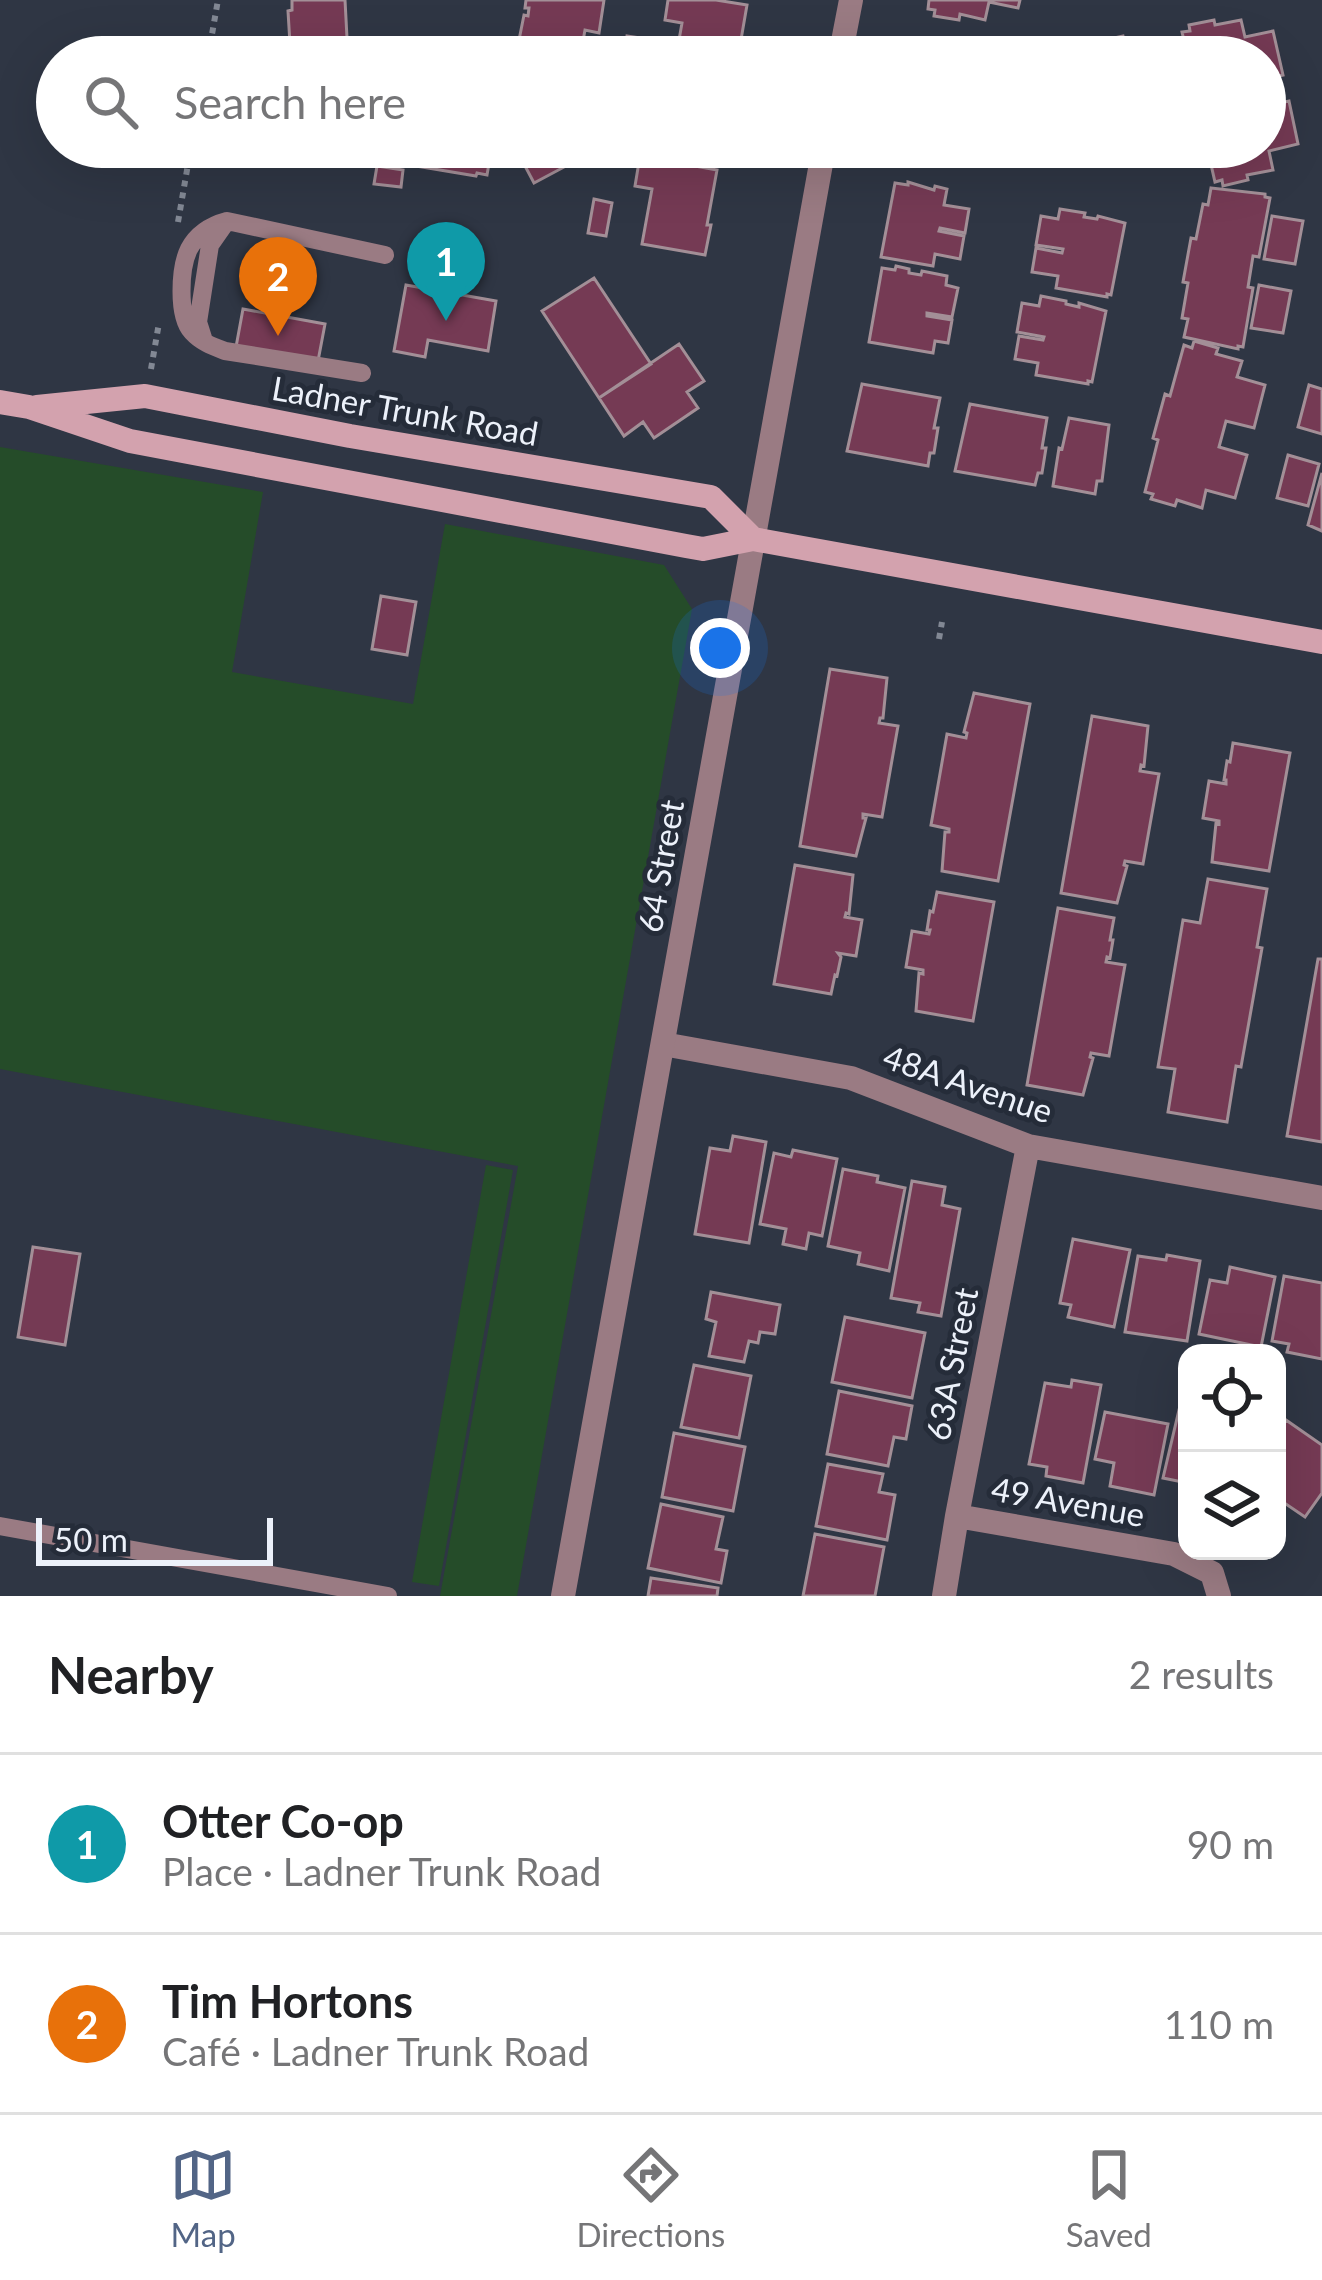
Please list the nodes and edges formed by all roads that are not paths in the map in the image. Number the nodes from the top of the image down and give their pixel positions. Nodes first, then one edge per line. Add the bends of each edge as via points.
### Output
1 (850, 0) edge
2 (844, 36) edge
3 (820, 168) edge
4 (385, 255) dead end
5 (362, 373) dead end
6 (0, 402) edge
7 (29, 407) junction
8 (753, 539) junction
9 (1322, 642) edge
10 (663, 1044) junction
11 (1028, 1146) junction
12 (1322, 1198) edge
13 (956, 1516) junction
14 (0, 1526) edge
15 (388, 1596) edge
16 (563, 1596) edge
17 (944, 1596) edge
18 (1219, 1596) edge

1 - 2 street
3 - 8 street, 64 Street
4 - 5 lane via 227,221 190,248 181,293 188,329 205,343
6 - 7 main road, Ladner Trunk Road
7 - 8 main road, Ladner Trunk Road via 130,441 686,546
7 - 8 main road, Ladner Trunk Road via 146,396 711,497
8 - 9 main road, Ladner Trunk Road
8 - 10 street, 64 Street
10 - 11 street, 48A Avenue via 850,1078
10 - 16 street, 64 Street
11 - 12 street, 48A Avenue
11 - 13 street, 63A Street
13 - 17 street, 63A Street
13 - 18 street, 49 Avenue via 1174,1553 1212,1573
14 - 15 lane

